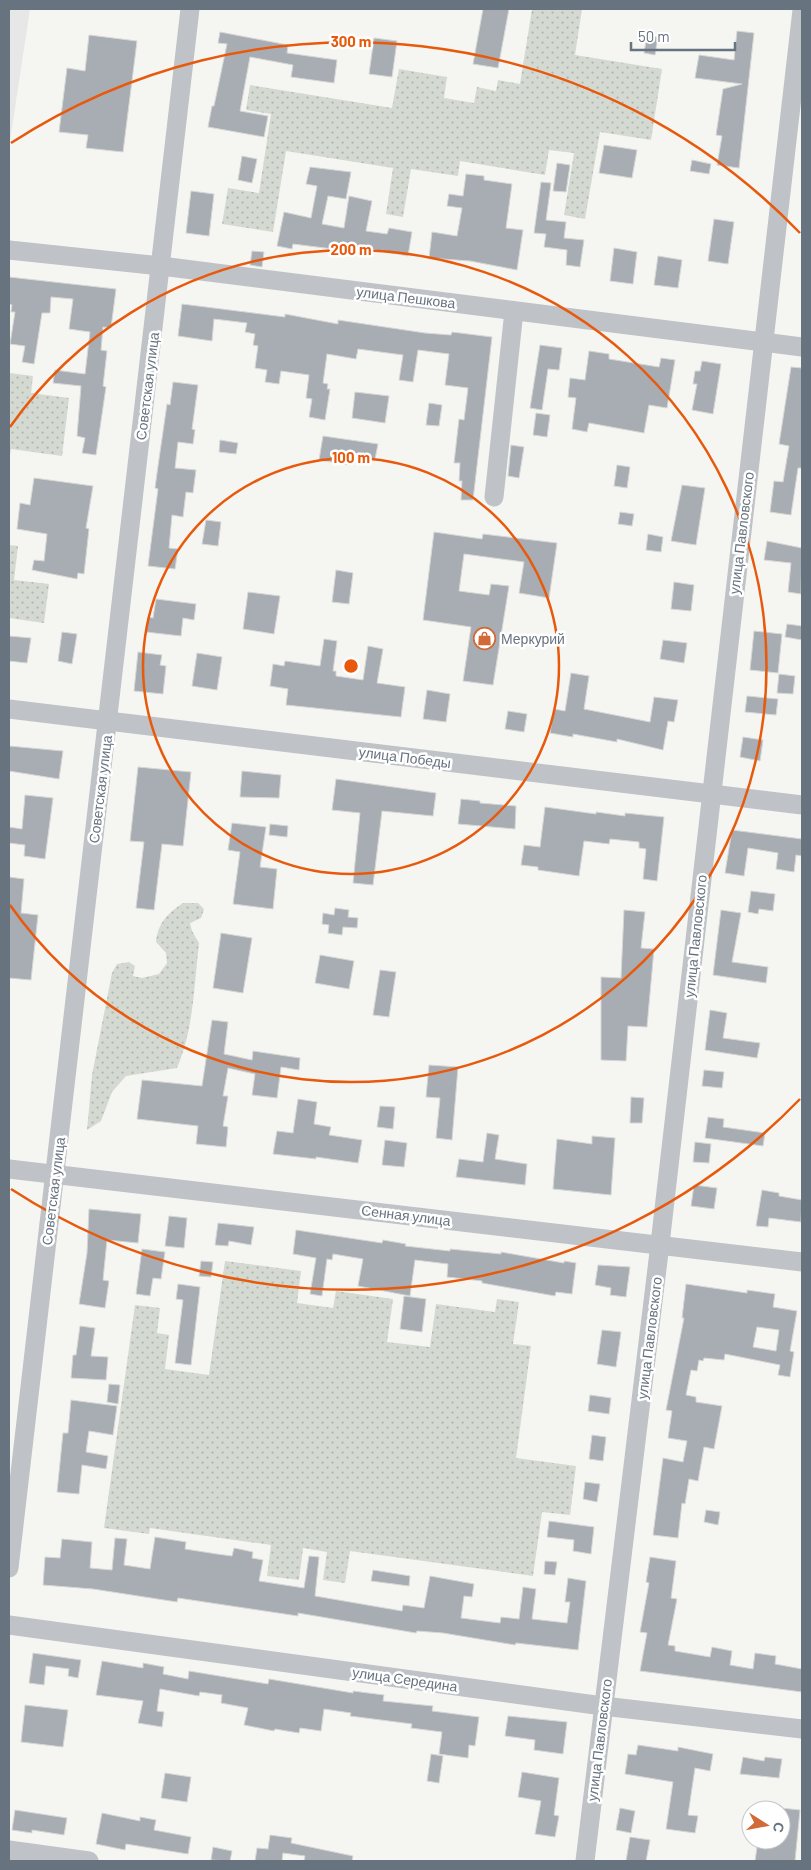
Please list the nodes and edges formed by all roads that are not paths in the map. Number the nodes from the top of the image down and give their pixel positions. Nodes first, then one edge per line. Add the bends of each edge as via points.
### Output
1 (190, 9) edge
2 (802, 10) edge
3 (9, 250) edge
4 (161, 266) junction
5 (514, 311) junction
6 (763, 342) junction
7 (802, 347) edge
8 (494, 497) dead end
9 (9, 709) edge
10 (107, 722) junction
11 (710, 794) junction
12 (802, 805) edge
13 (9, 1169) edge
14 (55, 1175) junction
15 (660, 1244) junction
16 (802, 1262) edge
17 (9, 1568) edge
18 (9, 1625) edge
19 (603, 1706) junction
20 (802, 1729) edge
21 (9, 1850) edge
22 (89, 1861) edge
23 (585, 1861) edge

1 - 4 street, Советская улица
2 - 6 street, улица Павловского
3 - 4 street, улица Пешкова
4 - 5 street, улица Пешкова
4 - 10 street, Советская улица
5 - 6 street, улица Пешкова
5 - 8 street
6 - 7 street, улица Пешкова
6 - 11 street, улица Павловского
9 - 10 street, улица Победы
10 - 11 street, улица Победы
10 - 14 street, Советская улица
11 - 12 street, улица Победы
11 - 15 street, улица Павловского
13 - 14 street, Сенная улица
14 - 15 street, Сенная улица
14 - 17 street, Советская улица
15 - 16 street, Сенная улица
15 - 19 street, улица Павловского
18 - 19 street, улица Середина
19 - 20 street, улица Середина
19 - 23 street, улица Павловского
21 - 22 street

